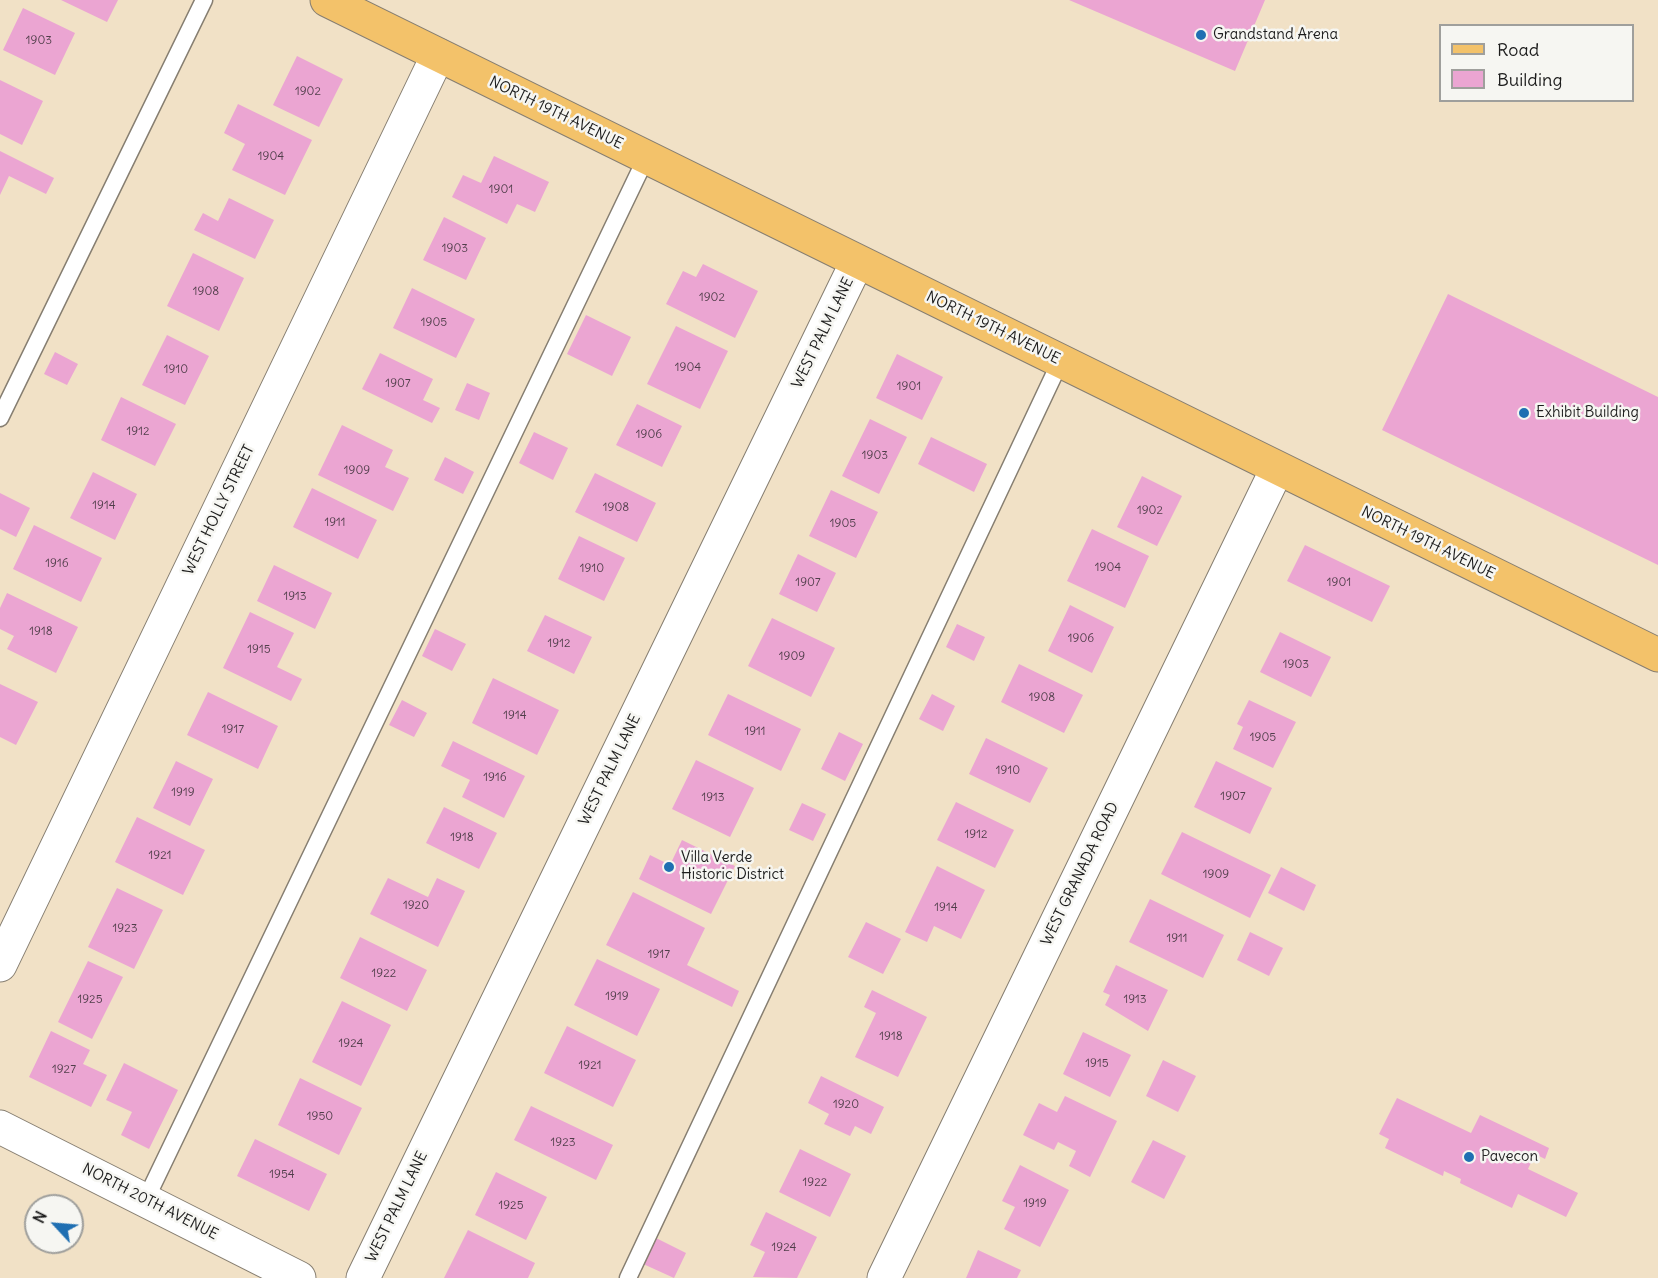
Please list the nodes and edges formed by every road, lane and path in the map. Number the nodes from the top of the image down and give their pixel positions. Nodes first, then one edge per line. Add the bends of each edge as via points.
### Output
1 (204, 0) edge
2 (327, 0) edge
3 (438, 55) junction
4 (646, 158) junction
5 (857, 262) junction
6 (1061, 360) junction
7 (0, 418) edge
8 (1277, 470) junction
9 (1658, 655) edge
10 (0, 965) edge
11 (0, 1127) edge
12 (146, 1199) junction
13 (298, 1278) edge
14 (363, 1278) edge
15 (628, 1278) edge
16 (884, 1278) edge

1 - 7 lane
2 - 3 main road, NORTH 19TH AVENUE
3 - 4 main road, NORTH 19TH AVENUE
3 - 10 street, WEST HOLLY STREET
4 - 5 main road, NORTH 19TH AVENUE
4 - 12 lane
5 - 6 main road, NORTH 19TH AVENUE
5 - 14 street, WEST PALM LANE
6 - 8 main road, NORTH 19TH AVENUE
6 - 15 lane
8 - 9 main road, NORTH 19TH AVENUE
8 - 16 street, WEST GRANADA ROAD
11 - 12 street, NORTH 20TH AVENUE
12 - 13 street, NORTH 20TH AVENUE

